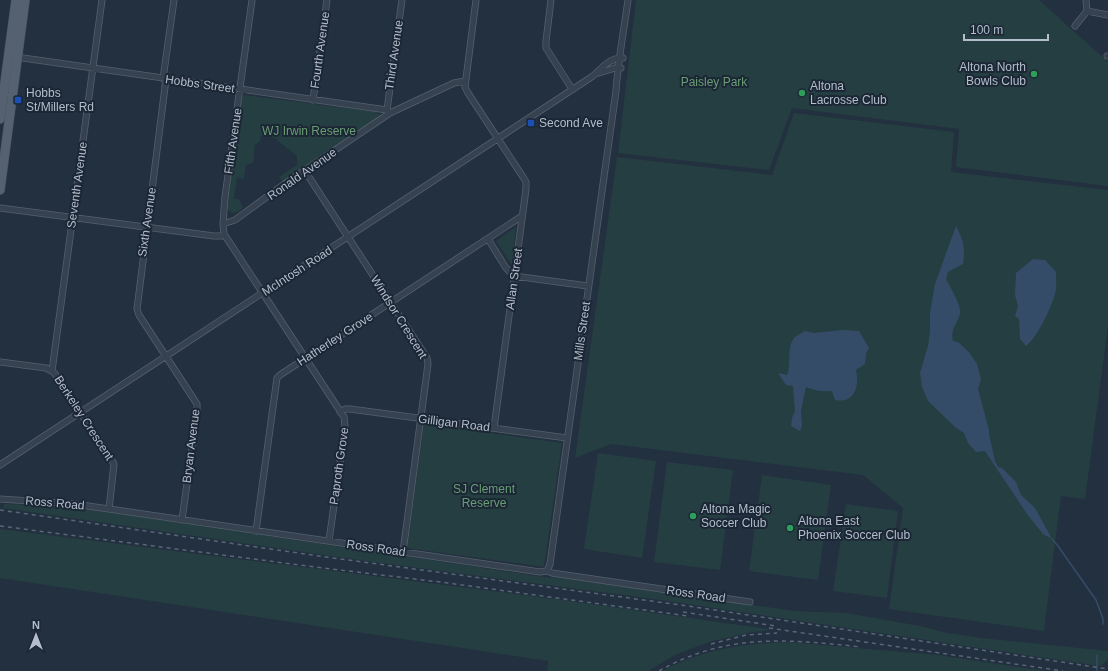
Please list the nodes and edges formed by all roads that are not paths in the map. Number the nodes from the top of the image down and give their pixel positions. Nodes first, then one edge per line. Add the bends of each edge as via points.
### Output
1 (16, 0) edge
2 (25, 0) edge
3 (102, 0) edge
4 (174, 0) edge
5 (252, 0) edge
6 (327, 0) edge
7 (402, 0) edge
8 (476, 0) edge
9 (551, 0) edge
10 (628, 0) edge
11 (1086, 0) edge
12 (1087, 11) junction
13 (1108, 15) edge
14 (1075, 26) dead end
15 (13, 57) junction
16 (621, 58) junction
17 (619, 68) junction
18 (93, 69) junction
19 (593, 76) junction
20 (164, 79) junction
21 (465, 81) junction
22 (572, 89) junction
23 (240, 90) junction
24 (313, 100) junction
25 (389, 112) junction
26 (0, 119) edge
27 (497, 138) junction
28 (305, 171) junction
29 (0, 190) edge
30 (0, 208) edge
31 (522, 216) junction
32 (73, 218) junction
33 (223, 224) junction
34 (147, 227) junction
35 (224, 234) junction
36 (348, 237) junction
37 (488, 239) junction
38 (514, 276) junction
39 (588, 286) junction
40 (263, 293) junction
41 (391, 302) junction
42 (166, 356) junction
43 (306, 359) junction
44 (0, 363) edge
45 (52, 371) junction
46 (80, 412) junction
47 (340, 412) junction
48 (420, 419) junction
49 (494, 428) junction
50 (567, 438) junction
51 (0, 465) edge
52 (0, 499) edge
53 (109, 508) junction
54 (182, 520) junction
55 (256, 531) junction
56 (329, 541) junction
57 (403, 552) junction
58 (547, 571) junction
59 (750, 602) dead end

1 - 15 main road
2 - 15 main road
3 - 18 street, Seventh Avenue
4 - 20 street, Sixth Avenue
5 - 23 street, Fifth Avenue
6 - 24 street, Fourth Avenue
7 - 25 street, Third Avenue
8 - 21 street
9 - 22 street via 546,48
10 - 16 street, Mills Street
11 - 12 street
12 - 13 street
12 - 14 street
15 - 18 street, Hobbs Street
15 - 26 main road
15 - 29 main road
16 - 17 street, Mills Street
16 - 19 street, McIntosh Road via 610,61
17 - 19 street, McIntosh Road
17 - 39 street, Mills Street
18 - 20 street, Hobbs Street
18 - 32 street, Seventh Avenue
19 - 22 street, McIntosh Road
20 - 23 street, Hobbs Street
20 - 34 street, Sixth Avenue
21 - 25 street, Ronald Avenue via 454,83
21 - 27 street, Allan Street via 468,93
22 - 27 street, McIntosh Road
23 - 24 street, Hobbs Street
23 - 33 street, Fifth Avenue
24 - 25 street, Hobbs Street
25 - 28 street, Ronald Avenue
27 - 31 street, Allan Street via 526,182
27 - 36 street, McIntosh Road
28 - 33 street, Ronald Avenue via 235,220
28 - 36 street, Windsor Crescent
30 - 32 street
31 - 37 street, Hatherley Grove
31 - 38 street, Allan Street
32 - 34 street
32 - 45 street, Seventh Avenue
33 - 35 street, Fifth Avenue
34 - 35 street via 214,236
34 - 42 street, Sixth Avenue via 137,309
35 - 40 street, Paproth Grove
36 - 40 street, McIntosh Road
36 - 41 street, Windsor Crescent
37 - 38 street
37 - 41 street, Hatherley Grove
38 - 39 street
38 - 49 street, Allan Street
39 - 50 street, Mills Street
40 - 42 street, McIntosh Road
40 - 43 street, Paproth Grove
41 - 43 street, Hatherley Grove
41 - 48 street, Windsor Crescent via 427,358
42 - 46 street, McIntosh Road
42 - 54 street, Bryan Avenue via 197,404
43 - 47 street, Paproth Grove
43 - 55 street, Hatherley Grove via 280,375 276,382
44 - 45 street, Berkeley Crescent via 46,368
45 - 46 street, Berkeley Crescent
46 - 51 street, McIntosh Road
46 - 53 street, Berkeley Crescent via 114,464
47 - 48 street, Gilligan Road via 350,409
47 - 56 street, Paproth Grove via 344,417 345,426
48 - 49 street, Gilligan Road
48 - 57 street, Windsor Crescent
49 - 50 street, Gilligan Road
50 - 58 street, Mills Street
52 - 53 street, Ross Road
53 - 54 street, Ross Road
54 - 55 street, Ross Road
55 - 56 street, Ross Road
56 - 57 street, Ross Road
57 - 58 street, Ross Road
58 - 59 street, Ross Road

